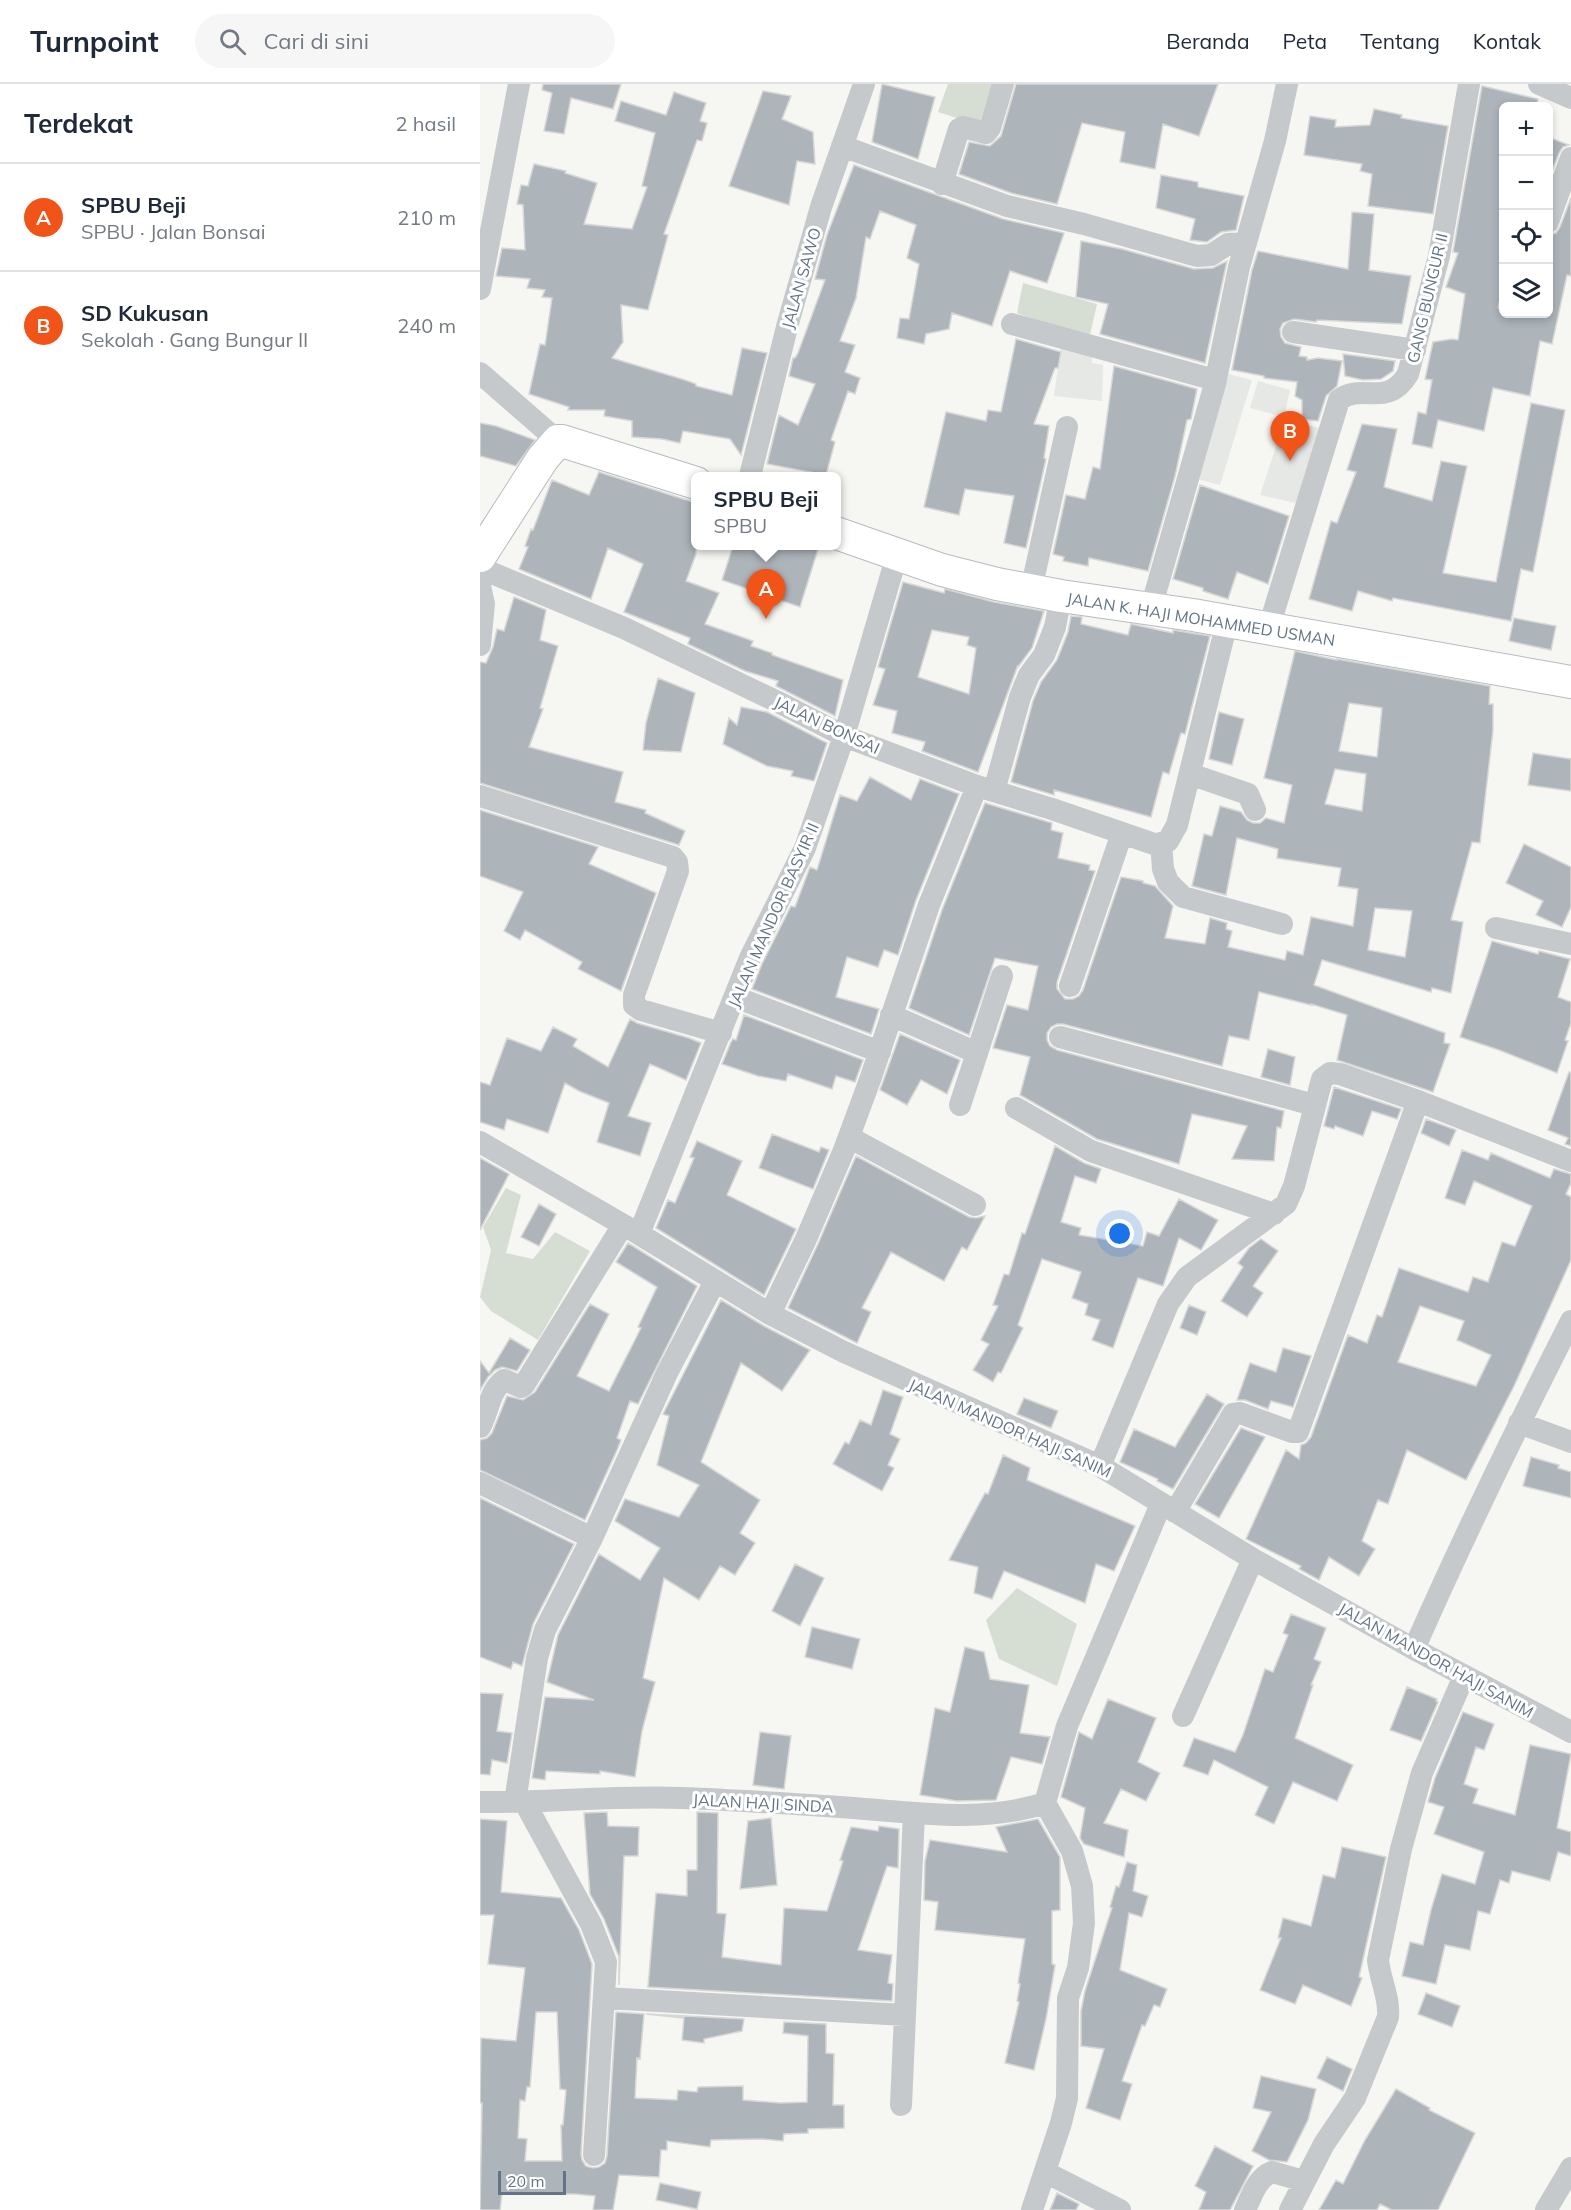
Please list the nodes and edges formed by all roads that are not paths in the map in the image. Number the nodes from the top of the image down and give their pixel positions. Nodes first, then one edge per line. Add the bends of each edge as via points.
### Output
1 (519, 84) edge
2 (864, 84) edge
3 (1003, 84) edge
4 (1287, 84) edge
5 (1469, 84) edge
6 (1539, 84) edge
7 (1571, 98) edge
8 (842, 146) junction
9 (1571, 158) edge
10 (942, 184) junction
11 (1552, 210) edge
12 (1246, 243) junction
13 (480, 289) edge
14 (1012, 324) dead end
15 (1293, 332) dead end
16 (1415, 350) junction
17 (480, 373) edge
18 (1215, 380) junction
19 (1067, 427) dead end
20 (558, 441) junction
21 (751, 472) edge
22 (691, 481) edge
23 (841, 534) edge
24 (897, 555) junction
25 (480, 556) edge
26 (480, 568) edge
27 (480, 586) edge
28 (1046, 593) junction
29 (1151, 608) junction
30 (1227, 622) junction
31 (1268, 630) junction
32 (480, 645) edge
33 (1571, 682) edge
34 (844, 736) junction
35 (1190, 774) junction
36 (985, 789) junction
37 (480, 796) edge
38 (1255, 810) dead end
39 (1122, 833) junction
40 (1161, 843) junction
41 (1282, 924) dead end
42 (1496, 928) dead end
43 (1571, 944) edge
44 (1002, 976) dead end
45 (1070, 986) dead end
46 (735, 997) junction
47 (891, 1015) junction
48 (721, 1033) junction
49 (1060, 1037) dead end
50 (880, 1052) junction
51 (976, 1053) junction
52 (1418, 1101) junction
53 (960, 1105) dead end
54 (1314, 1105) junction
55 (1016, 1108) dead end
56 (849, 1135) junction
57 (480, 1142) edge
58 (1571, 1161) edge
59 (975, 1205) dead end
60 (1274, 1214) junction
61 (631, 1229) junction
62 (716, 1281) junction
63 (770, 1314) junction
64 (1571, 1322) edge
65 (1519, 1423) junction
66 (480, 1427) edge
67 (1571, 1442) edge
68 (1100, 1466) junction
69 (480, 1483) edge
70 (1168, 1508) junction
71 (592, 1538) junction
72 (1253, 1559) junction
73 (1414, 1649) junction
74 (1464, 1676) junction
75 (1183, 1716) dead end
76 (1571, 1732) edge
77 (480, 1802) edge
78 (520, 1802) junction
79 (1045, 1803) junction
80 (914, 1813) junction
81 (605, 1998) junction
82 (905, 2015) junction
83 (901, 2105) dead end
84 (594, 2154) dead end
85 (1571, 2168) edge
86 (1045, 2172) junction
87 (1304, 2181) junction
88 (1032, 2210) edge
89 (1120, 2210) edge
90 (1245, 2210) edge
91 (1290, 2210) edge
92 (1546, 2210) edge

1 - 13 street
2 - 8 street, JALAN SAWO
3 - 10 street via 986,133 959,129
4 - 12 street
5 - 16 street, GANG BUNGUR II via 1439,256
6 - 7 street
8 - 10 street
8 - 21 street, JALAN SAWO via 788,323
9 - 11 street
10 - 12 street via 1007,206 1197,256 1211,255 1228,244
12 - 18 street
14 - 18 street
15 - 16 street
16 - 31 street, GANG BUNGUR II via 1408,374 1396,389 1352,394 1339,400
17 - 20 street
18 - 29 street
19 - 28 street
20 - 22 street
20 - 25 street
23 - 24 street, JALAN K. HAJI MOHAMMED USMAN
24 - 28 street, JALAN K. HAJI MOHAMMED USMAN via 942,570
24 - 34 street, JALAN MANDOR BASYIR II
26 - 34 street, JALAN BONSAI via 624,628
27 - 32 street via 484,604
28 - 29 street, JALAN K. HAJI MOHAMMED USMAN
28 - 36 street via 1055,627 1044,656 1029,675
29 - 30 street, JALAN K. HAJI MOHAMMED USMAN
30 - 31 street, JALAN K. HAJI MOHAMMED USMAN
30 - 35 street
31 - 33 street, JALAN K. HAJI MOHAMMED USMAN
34 - 36 street, JALAN BONSAI
34 - 46 street, JALAN MANDOR BASYIR II via 805,848 750,958
35 - 38 street via 1248,794
35 - 40 street via 1177,825 1168,841
36 - 39 street, JALAN BONSAI
36 - 47 street via 929,904
37 - 48 street via 673,857 678,871 634,995 634,1005
39 - 40 street, JALAN BONSAI
39 - 45 street
40 - 41 street via 1168,882 1183,897
42 - 43 street
44 - 51 street
46 - 48 street, JALAN MANDOR BASYIR II
46 - 50 street
47 - 50 street
47 - 51 street
48 - 61 street, JALAN MANDOR BASYIR II
49 - 54 street
50 - 56 street
51 - 53 street
52 - 54 street via 1330,1073 1322,1079
52 - 58 street
52 - 70 street via 1298,1432 1233,1414
54 - 60 street via 1294,1186 1286,1204
55 - 60 street via 1091,1151
56 - 59 street
56 - 63 street
57 - 61 street, JALAN MANDOR HAJI SANIM
60 - 68 street via 1187,1277 1177,1289
61 - 62 street, JALAN MANDOR HAJI SANIM
61 - 66 street, JALAN MANDOR BASYIR II via 525,1385 521,1388 501,1382
62 - 63 street, JALAN MANDOR HAJI SANIM
62 - 71 street via 667,1373
63 - 68 street, JALAN MANDOR HAJI SANIM via 844,1353
64 - 65 street
65 - 67 street
65 - 73 street
68 - 70 street, JALAN MANDOR HAJI SANIM
69 - 71 street
70 - 72 street, JALAN MANDOR HAJI SANIM
70 - 79 street via 1067,1726
71 - 78 street via 545,1630 537,1658
72 - 73 street, JALAN MANDOR HAJI SANIM
72 - 75 street
73 - 74 street, JALAN MANDOR HAJI SANIM
74 - 76 street, JALAN MANDOR HAJI SANIM
74 - 87 street via 1422,1773 1401,1849 1378,1960 1389,2004 1388,2018 1355,2098
77 - 78 street, JALAN HAJI SINDA
78 - 80 street, JALAN HAJI SINDA via 678,1798
78 - 81 street via 604,1952
79 - 80 street, JALAN HAJI SINDA via 998,1813
79 - 86 street via 1072,1851 1082,1886 1084,1923 1078,1968 1068,1998 1067,2098
80 - 82 street
81 - 82 street
81 - 84 street
82 - 83 street
85 - 92 street
86 - 88 street
86 - 89 street
87 - 90 street via 1272,2172 1265,2175
87 - 91 street

